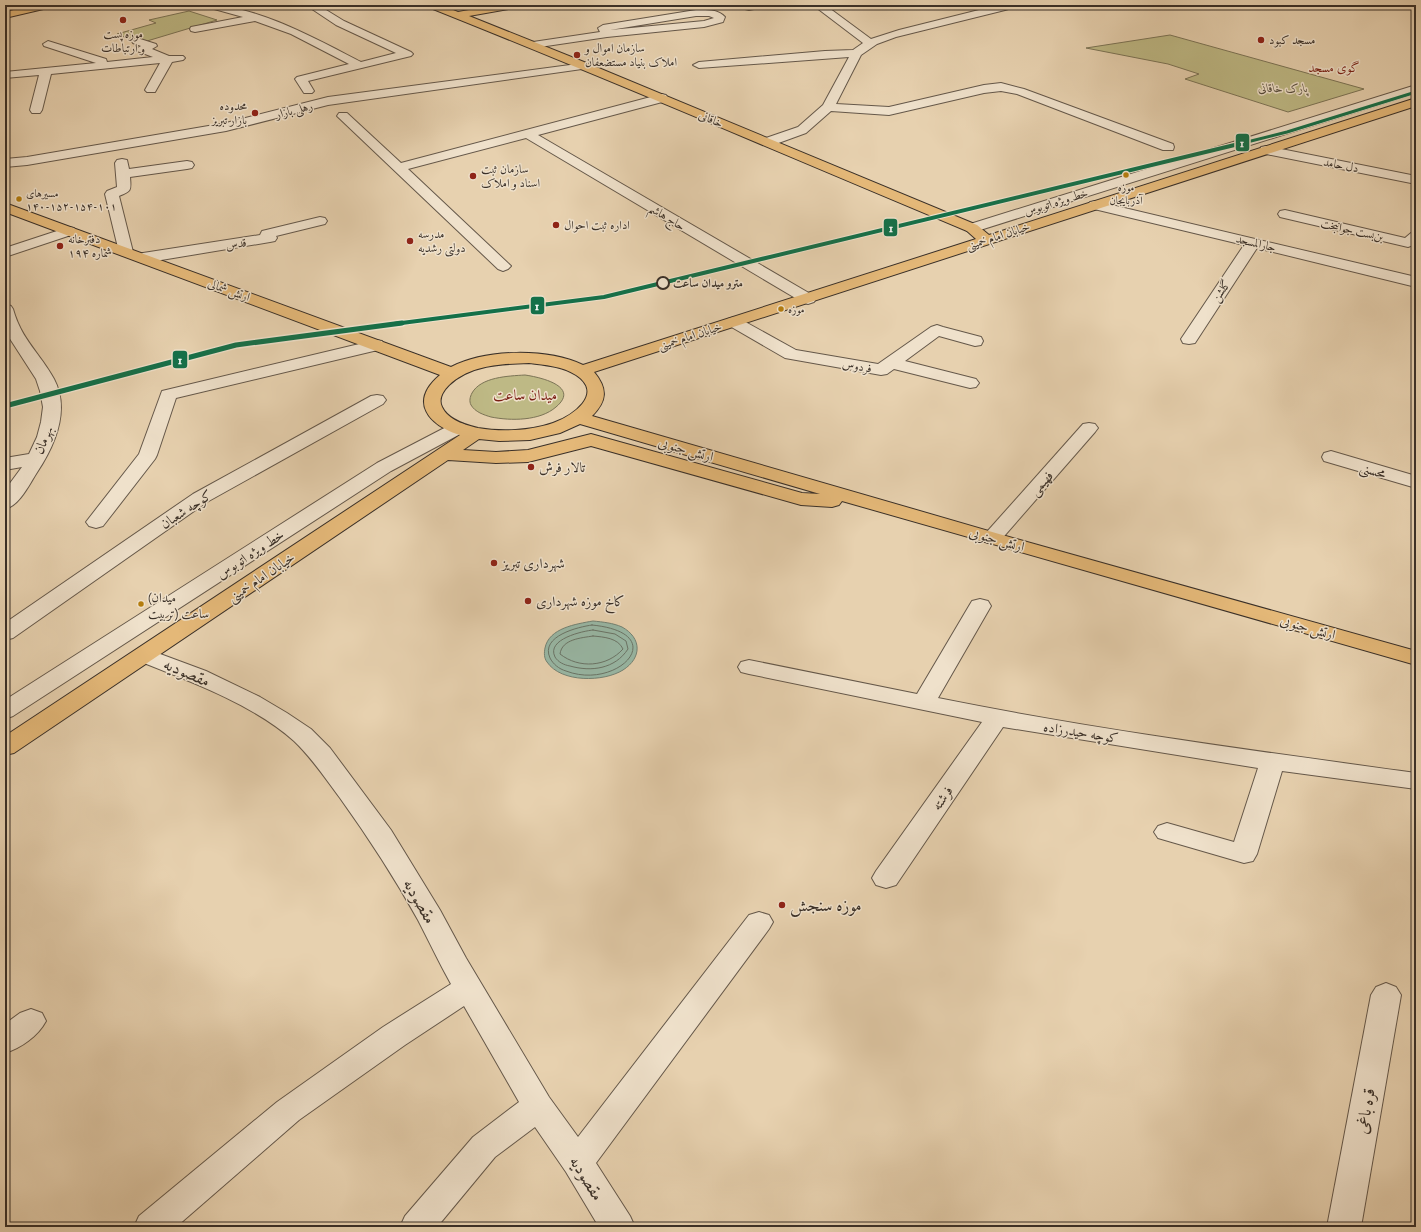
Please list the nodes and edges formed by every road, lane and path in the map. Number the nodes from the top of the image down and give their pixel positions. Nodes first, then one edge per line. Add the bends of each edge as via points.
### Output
1 (10, 5) edge
2 (48, 5) edge
3 (211, 5) edge
4 (311, 5) edge
5 (432, 5) edge
6 (514, 5) edge
7 (760, 5) edge
8 (818, 5) edge
9 (1011, 5) edge
10 (5, 6) edge
11 (749, 7) dead end
12 (5, 15) edge
13 (456, 15) junction
14 (256, 18) junction
15 (195, 29) dead end
16 (607, 34) junction
17 (137, 41) dead end
18 (870, 43) junction
19 (48, 44) dead end
20 (533, 45) junction
21 (856, 54) junction
22 (173, 58) junction
23 (110, 64) junction
24 (359, 65) junction
25 (699, 65) dead end
26 (585, 66) junction
27 (46, 70) junction
28 (5, 75) edge
29 (151, 90) dead end
30 (308, 90) dead end
31 (1416, 90) edge
32 (662, 98) junction
33 (1416, 102) edge
34 (828, 107) junction
35 (36, 110) dead end
36 (342, 116) dead end
37 (526, 133) junction
38 (768, 142) junction
39 (1168, 147) dead end
40 (1266, 150) junction
41 (5, 163) edge
42 (187, 165) dead end
43 (398, 168) junction
44 (1416, 180) edge
45 (1095, 205) junction
46 (5, 207) edge
47 (1285, 214) dead end
48 (320, 221) dead end
49 (972, 228) junction
50 (69, 231) junction
51 (1416, 236) edge
52 (987, 240) junction
53 (1253, 242) junction
54 (126, 252) junction
55 (5, 253) edge
56 (143, 258) junction
57 (503, 266) dead end
58 (1416, 282) edge
59 (808, 299) junction
60 (6, 320) edge
61 (734, 322) junction
62 (1189, 339) dead end
63 (975, 341) dead end
64 (376, 345) junction
65 (892, 362) junction
66 (581, 371) junction
67 (453, 374) junction
68 (970, 383) dead end
69 (377, 400) dead end
70 (578, 418) junction
71 (1090, 428) dead end
72 (467, 431) junction
73 (444, 454) junction
74 (1331, 457) dead end
75 (35, 459) junction
76 (5, 464) edge
77 (1416, 482) edge
78 (5, 503) edge
79 (881, 505) junction
80 (96, 522) dead end
81 (992, 538) junction
82 (980, 606) dead end
83 (5, 633) edge
84 (144, 655) junction
85 (1416, 658) edge
86 (749, 667) dead end
87 (924, 703) junction
88 (5, 711) edge
89 (997, 718) junction
90 (5, 747) edge
91 (1272, 762) junction
92 (1416, 781) edge
93 (1167, 832) dead end
94 (886, 878) dead end
95 (759, 922) dead end
96 (469, 988) junction
97 (1386, 995) dead end
98 (31, 1021) dead end
99 (5, 1041) edge
100 (538, 1106) junction
101 (578, 1162) junction
102 (151, 1227) edge
103 (417, 1227) edge
104 (618, 1227) edge
105 (1344, 1227) edge

1 - 10 main road
2 - 12 main road
3 - 14 street
4 - 24 street via 407,54
5 - 13 main road, خاقانی
6 - 13 main road
7 - 11 street
8 - 18 street
9 - 18 street
13 - 20 main road, خاقانی
14 - 15 street
14 - 24 street via 295,32
16 - 16 street via 603,28 696,13 711,13 720,17 719,20 704,24
16 - 20 street
17 - 22 street via 152,46 141,49
18 - 21 street
19 - 23 street
20 - 26 main road, خاقانی
21 - 25 street via 825,54
21 - 34 street
22 - 23 street
22 - 29 street
23 - 27 street
24 - 30 street via 301,78
26 - 32 main road, خاقانی
26 - 41 street, رهلی بازار via 328,101 226,127
27 - 28 street
27 - 35 street
31 - 49 street, خط ویژه اتوبوس
32 - 37 street
32 - 38 main road, خاقانی
33 - 40 main road, خیابان امام خمینی
34 - 38 street via 802,130
34 - 39 street via 889,111 1001,87 1020,91
36 - 43 street
37 - 43 street
37 - 59 street, حاج هاشم
38 - 49 main road, خاقانی
40 - 44 street, دل حامد
40 - 45 main road, خیابان امام خمینی
42 - 54 street via 122,168 124,188 112,194
43 - 57 street
45 - 52 main road, خیابان امام خمینی
45 - 53 street, جارالمسجد
46 - 50 main road, ارتش شمالی
47 - 51 street, بن‌بست جوانبخت via 1408,243
48 - 56 street, قدس via 267,234 270,238
49 - 52 main road, خاقانی
50 - 54 main road, ارتش شمالی
50 - 55 street
52 - 59 main road, خیابان امام خمینی
53 - 58 street, جارالمسجد
53 - 62 street, گلشن
54 - 56 main road, ارتش شمالی
56 - 64 main road, ارتش شمالی
59 - 61 main road, خیابان امام خمینی
60 - 75 street, بهرمان via 45,378 52,402 48,437
61 - 65 street, فردوس via 791,354 881,370
61 - 66 main road, خیابان امام خمینی
63 - 65 street, فردوس via 938,330
64 - 67 main road, ارتش شمالی
64 - 80 street via 168,395 148,455
65 - 68 street
66 - 67 main road via 549,360 523,358 488,361
66 - 70 main road via 591,379 596,389 596,399
67 - 72 main road via 441,382 433,392 431,402 435,412 444,421
69 - 83 street, کوچه شعبان via 200,498
70 - 72 main road via 556,428 520,435 498,436
70 - 79 main road, ارتش جنوبی
71 - 81 street, فهیمی
72 - 73 main road, خیابان امام خمینی
72 - 88 street, خط ویژه اتوبوس via 384,466
73 - 79 main road via 482,457 528,456 591,440 801,499
73 - 84 main road, خیابان امام خمینی
74 - 77 street, محسنی
75 - 76 street
75 - 78 street, بهرمان
79 - 81 main road, ارتش جنوبی
81 - 85 main road, ارتش جنوبی
82 - 87 street
84 - 90 main road, خیابان امام خمینی
84 - 96 street, مقصودیه via 198,676 252,702 302,735 321,754 382,837
86 - 87 street, کوچه حیدرزاده
87 - 89 street, کوچه حیدرزاده
89 - 91 street, کوچه حیدرزاده
89 - 94 street, فرشته
91 - 92 street, کوچه حیدرزاده
91 - 93 street via 1244,854
95 - 101 street
96 - 100 street, مقصودیه
96 - 102 street via 394,1036 288,1111
97 - 105 street, قره باغی
98 - 99 street
100 - 101 street, مقصودیه
100 - 103 street via 484,1147
101 - 104 street, مقصودیه

